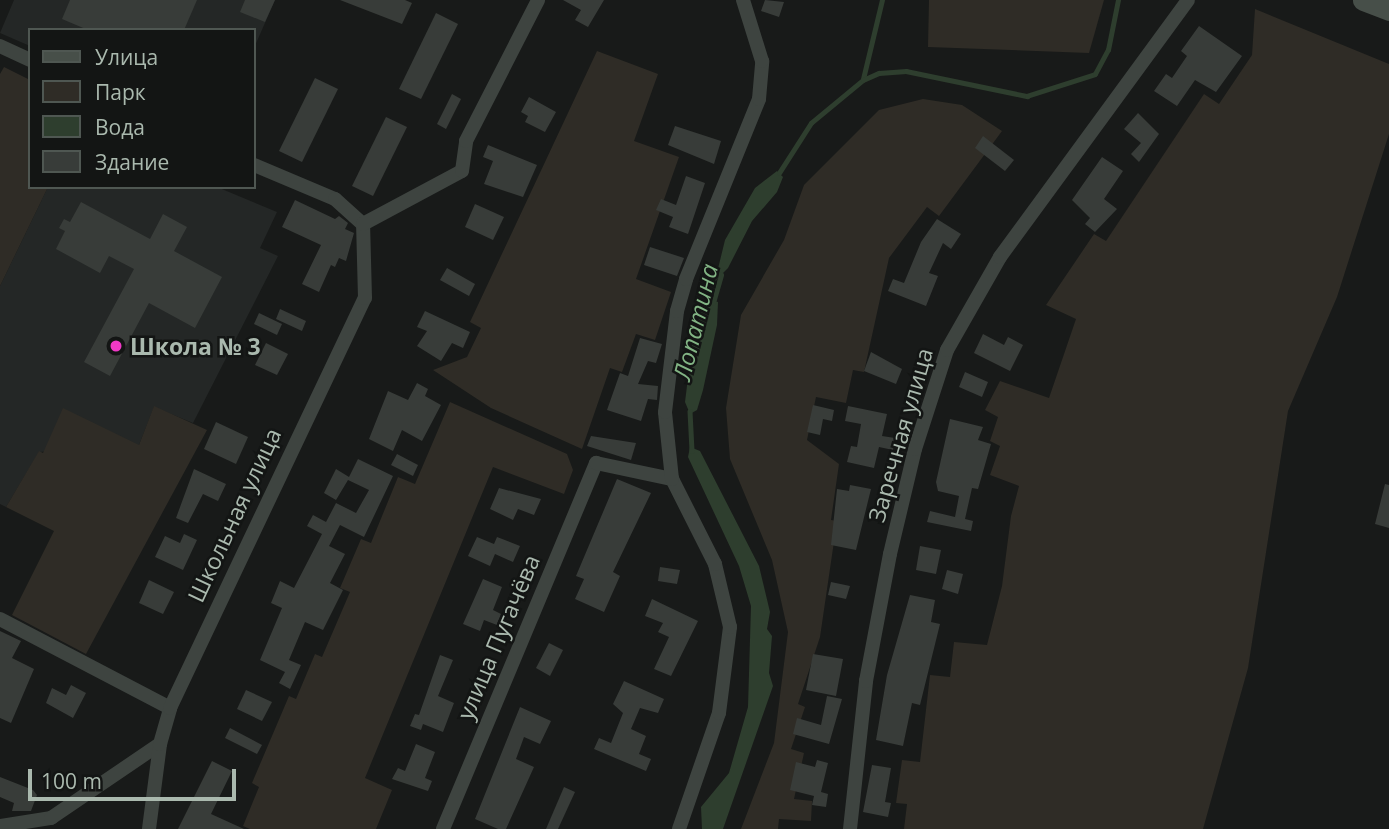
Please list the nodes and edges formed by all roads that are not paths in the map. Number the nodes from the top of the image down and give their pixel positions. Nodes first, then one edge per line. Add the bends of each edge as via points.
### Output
1 (538, 0) edge
2 (743, 0) edge
3 (1188, 0) edge
4 (1363, 0) edge
5 (1389, 10) edge
6 (0, 46) edge
7 (28, 60) edge
8 (256, 166) edge
9 (363, 224) junction
10 (672, 479) junction
11 (0, 618) edge
12 (170, 708) junction
13 (160, 744) junction
14 (0, 826) edge
15 (149, 829) edge
16 (443, 829) edge
17 (679, 829) edge
18 (850, 829) edge

1 - 9 street via 466,141 462,171
2 - 10 street via 762,61 762,79 752,122 700,238 677,310 665,412
3 - 18 street, Заречная улица via 1000,257 947,349 915,449 890,554 866,681
4 - 5 main road
6 - 7 street
8 - 9 street via 335,200
9 - 12 street, Школьная улица via 365,298
10 - 16 street, улица Пугачёва via 596,463
10 - 17 street via 715,564 730,627 719,713
11 - 12 street
12 - 13 street, Школьная улица
13 - 14 street via 51,818
13 - 15 street, Школьная улица

